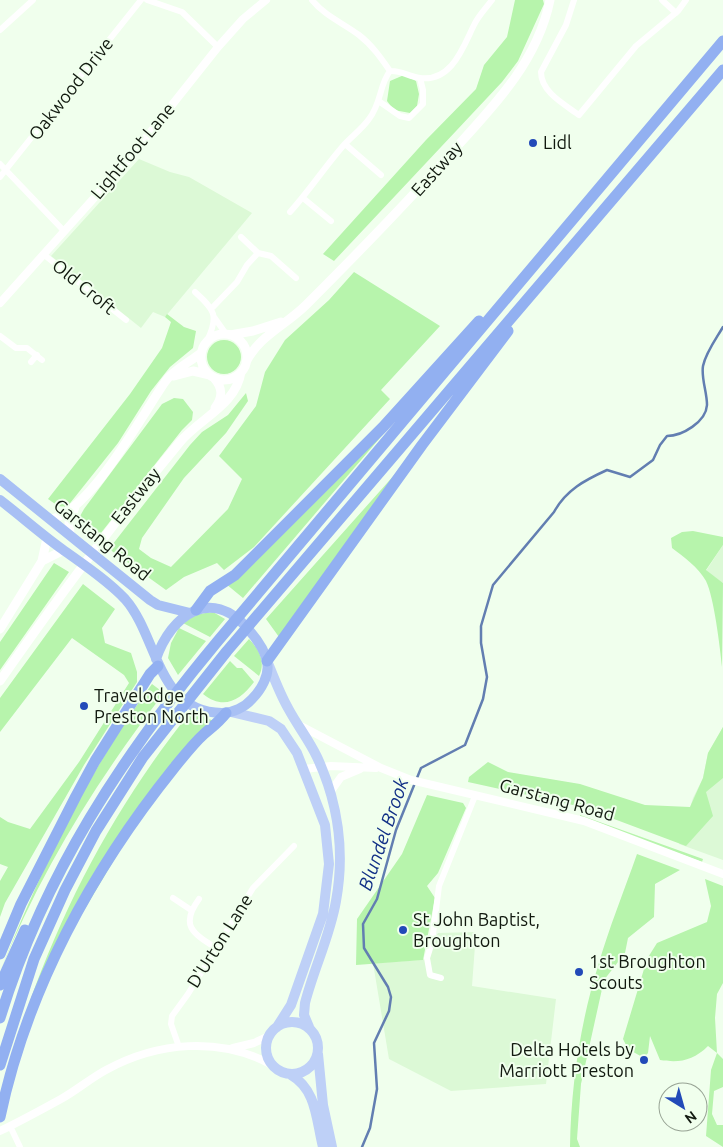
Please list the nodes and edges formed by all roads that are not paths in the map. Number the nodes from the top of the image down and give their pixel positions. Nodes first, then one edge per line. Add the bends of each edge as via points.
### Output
1 (33, 0) edge
2 (141, 0) edge
3 (151, 0) edge
4 (266, 0) edge
5 (312, 0) edge
6 (492, 0) edge
7 (550, 0) edge
8 (574, 0) edge
9 (662, 0) edge
10 (686, 0) edge
11 (676, 13) junction
12 (0, 30) edge
13 (723, 41) edge
14 (218, 47) junction
15 (390, 70) junction
16 (723, 70) edge
17 (420, 78) junction
18 (380, 102) junction
19 (345, 144) junction
20 (0, 164) edge
21 (6, 170) junction
22 (381, 175) dead end
23 (0, 177) edge
24 (302, 198) junction
25 (290, 212) dead end
26 (331, 221) dead end
27 (564, 228) junction
28 (584, 229) junction
29 (64, 231) junction
30 (241, 237) dead end
31 (258, 253) junction
32 (43, 254) junction
33 (296, 278) dead end
34 (195, 292) dead end
35 (0, 302) edge
36 (213, 307) junction
37 (214, 318) junction
38 (294, 318) junction
39 (126, 320) dead end
40 (228, 334) junction
41 (0, 336) edge
42 (207, 341) junction
43 (201, 353) junction
44 (31, 362) dead end
45 (246, 362) junction
46 (241, 372) junction
47 (212, 377) junction
48 (166, 380) junction
49 (209, 416) junction
50 (0, 479) edge
51 (0, 500) edge
52 (75, 507) junction
53 (51, 519) junction
54 (70, 534) junction
55 (47, 538) junction
56 (68, 553) junction
57 (42, 561) junction
58 (193, 611) junction
59 (0, 629) edge
60 (267, 662) junction
61 (157, 663) junction
62 (0, 681) edge
63 (228, 713) junction
64 (299, 725) junction
65 (322, 767) junction
66 (372, 767) junction
67 (381, 768) junction
68 (304, 769) junction
69 (119, 770) junction
70 (331, 791) junction
71 (475, 796) junction
72 (294, 846) dead end
73 (723, 874) edge
74 (173, 898) dead end
75 (199, 898) dead end
76 (192, 910) junction
77 (216, 948) junction
78 (0, 954) edge
79 (441, 978) dead end
80 (0, 985) edge
81 (0, 1018) edge
82 (277, 1027) junction
83 (308, 1027) junction
84 (269, 1036) junction
85 (179, 1046) junction
86 (231, 1048) junction
87 (318, 1054) junction
88 (0, 1065) edge
89 (272, 1065) junction
90 (291, 1075) junction
91 (0, 1117) edge
92 (10, 1126) junction
93 (0, 1131) edge
94 (20, 1147) edge
95 (322, 1147) edge
96 (332, 1147) edge

1 - 12 street
2 - 21 street, Oakwood Drive
3 - 14 street via 182,12
4 - 14 street, Lightfoot Lane via 243,19
5 - 15 street via 326,14 360,36
6 - 17 street via 474,23 460,56 448,69 433,77
7 - 38 main road, Eastway via 545,24 526,63 495,105 404,206
8 - 11 street via 566,25 541,72 541,79 545,88 579,115 636,46
9 - 11 street
10 - 11 street
13 - 27 highway
14 - 29 street, Lightfoot Lane via 129,159
15 - 17 street
15 - 18 street via 384,78
16 - 28 highway
17 - 18 street via 423,104 409,118 400,116
18 - 19 street
19 - 22 street
19 - 24 street
20 - 21 street
21 - 23 street, Oakwood Drive
21 - 29 street
24 - 25 street
24 - 26 street
27 - 58 highway via 383,427 235,575 210,591
27 - 69 highway via 494,316 170,700
28 - 60 highway via 416,453
28 - 88 highway via 180,708 120,792 65,890 32,966
29 - 32 street, Lightfoot Lane
30 - 31 street
31 - 33 street via 271,256
31 - 36 street
32 - 35 street, Lightfoot Lane
32 - 39 street, Old Croft
34 - 36 street
36 - 37 street
37 - 40 street
37 - 42 street
38 - 40 main road, Eastway via 253,332
38 - 45 main road, Eastway via 254,346
40 - 42 main road via 213,336
40 - 45 main road via 245,348
41 - 44 street via 16,348 27,348 40,358
42 - 43 main road
43 - 47 main road via 202,366
43 - 48 main road
45 - 46 main road
46 - 47 main road via 230,379
46 - 49 main road, Eastway via 234,391
47 - 48 main road via 193,371
47 - 49 main road, Eastway via 222,391
48 - 52 main road via 132,434
49 - 62 main road, Eastway via 187,433 124,509
50 - 53 highway, Garstang Road
51 - 55 highway, Garstang Road
52 - 53 main road via 61,518
52 - 54 main road via 69,522
53 - 54 highway, Garstang Road
54 - 58 highway, Garstang Road via 158,605
55 - 56 highway, Garstang Road
55 - 57 main road
56 - 57 main road
56 - 61 highway, Garstang Road via 133,609 145,629
57 - 59 main road
58 - 60 highway via 214,607 234,616 254,636
58 - 61 highway via 170,630
60 - 63 highway via 265,679 257,694
60 - 64 main road
61 - 63 highway via 167,682 182,698 208,712
61 - 78 highway via 79,789 21,904
63 - 68 main road via 269,721 281,729
63 - 91 highway via 195,743 154,794 86,899 36,997
64 - 65 main road
64 - 67 street, Garstang Road
65 - 66 street, Garstang Road
65 - 68 street, Garstang Road
65 - 70 main road
66 - 67 street, Garstang Road
66 - 70 street via 345,775
67 - 71 street, Garstang Road via 420,783
68 - 82 main road via 325,825 326,897 310,956 291,1005
69 - 80 highway via 93,797 47,881
69 - 81 highway via 56,879 21,959
70 - 83 main road via 340,842 339,883 332,919 305,1003
71 - 73 street, Garstang Road via 584,821
71 - 79 street via 440,886 427,958 430,975
72 - 77 street, D'Urton Lane via 253,888
74 - 76 street
75 - 76 street
76 - 77 street via 189,919 193,931
77 - 85 street, D'Urton Lane via 172,1016 171,1024
82 - 83 main road via 293,1022
82 - 84 main road
83 - 87 main road via 318,1042
84 - 86 street via 254,1044
84 - 89 main road via 266,1051
85 - 86 street
85 - 92 street via 148,1053 112,1067
86 - 89 street
87 - 90 main road via 316,1061 305,1071
87 - 96 main road
89 - 90 main road
90 - 95 main road via 303,1083 310,1094
92 - 93 street
92 - 94 street

